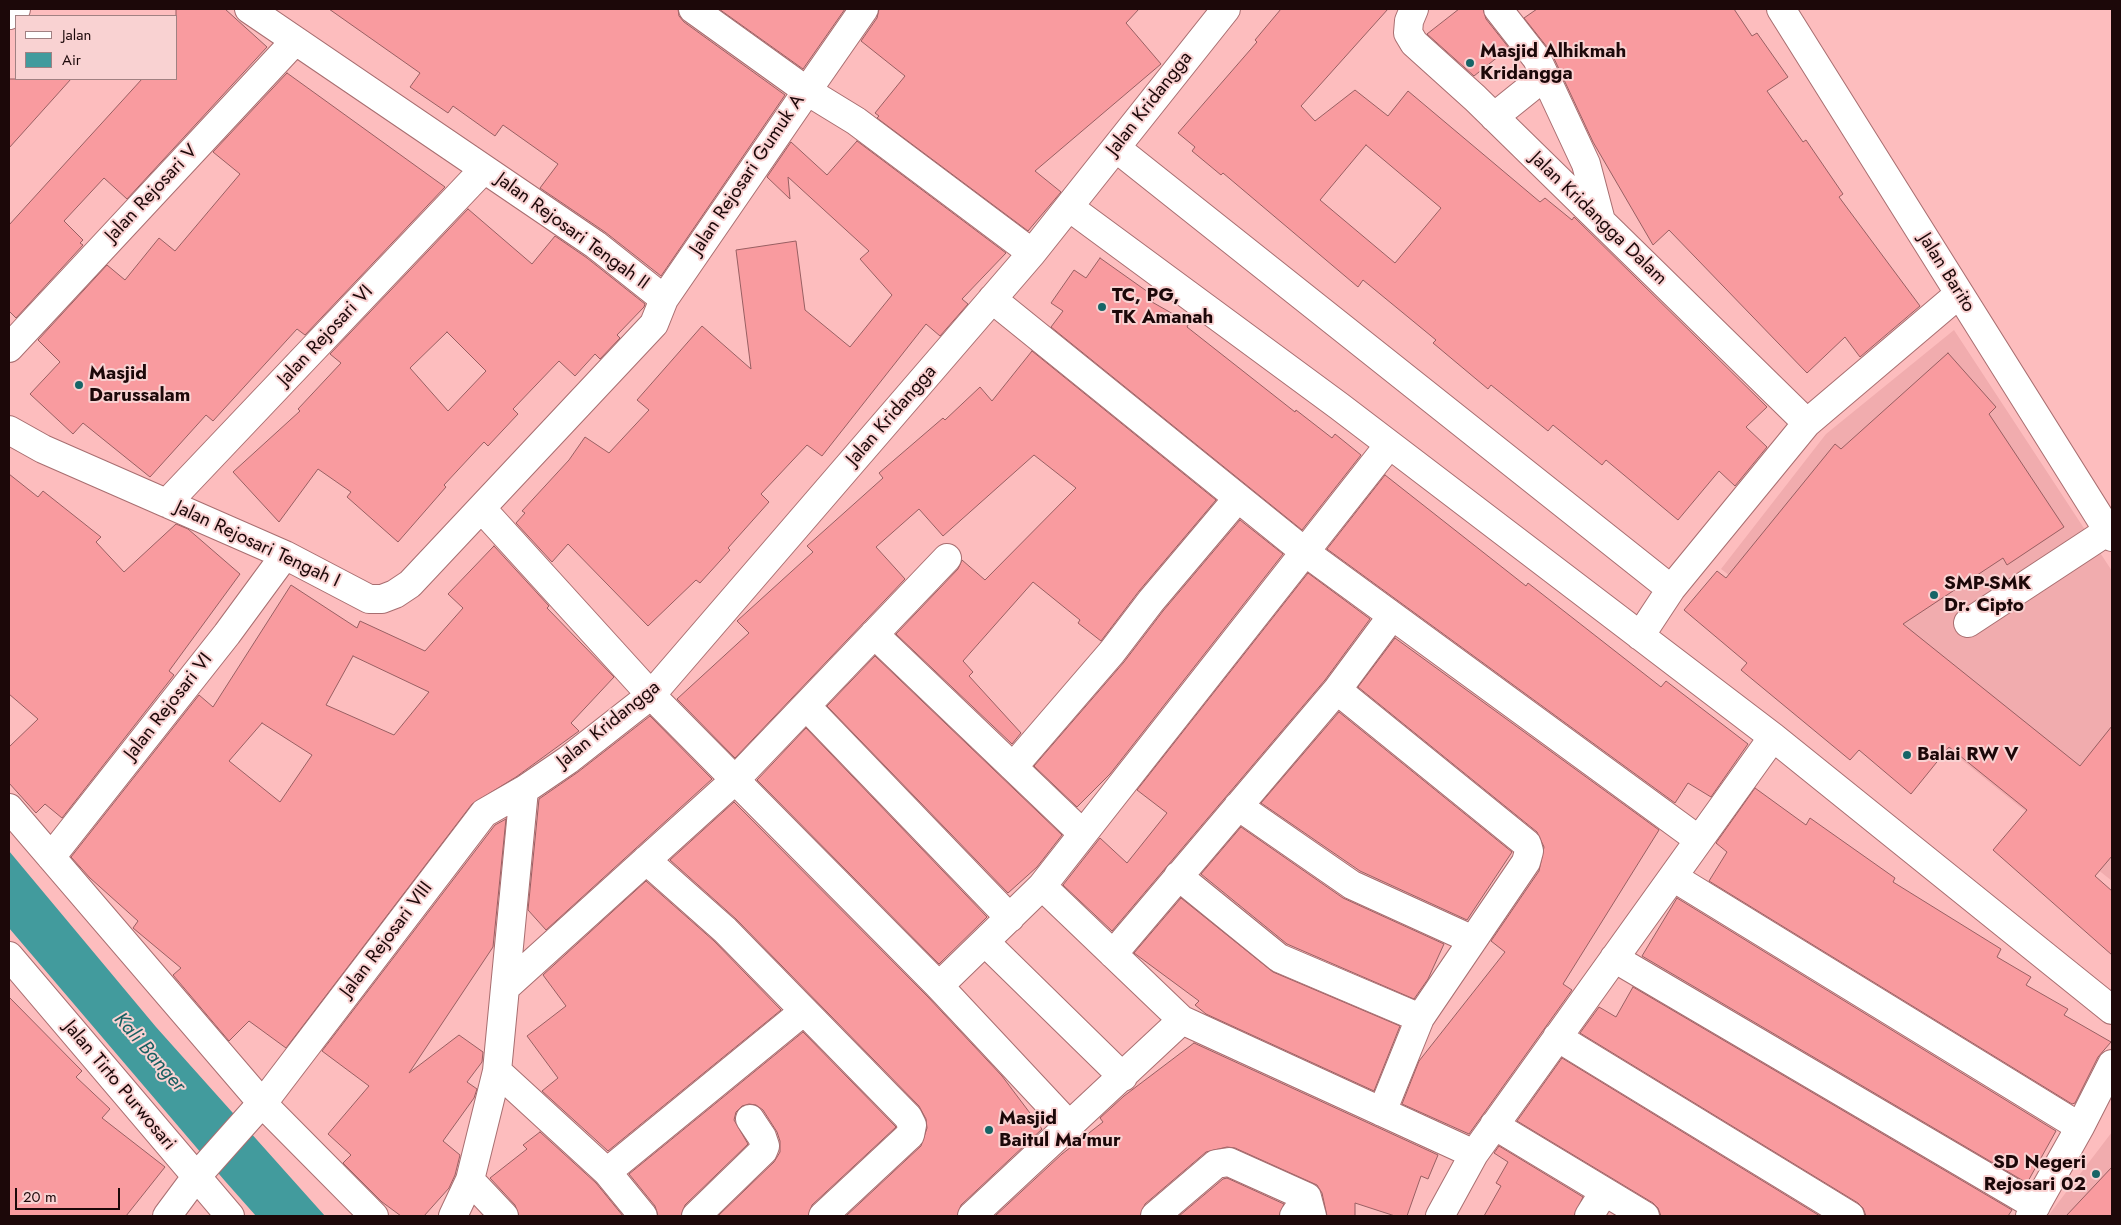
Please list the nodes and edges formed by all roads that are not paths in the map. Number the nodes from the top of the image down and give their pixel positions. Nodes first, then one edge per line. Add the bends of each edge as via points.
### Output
1 (16, 9) edge
2 (249, 9) edge
3 (693, 9) edge
4 (864, 9) edge
5 (1226, 9) edge
6 (1414, 9) edge
7 (1498, 9) edge
8 (1781, 9) edge
9 (9, 15) edge
10 (295, 40) junction
11 (1545, 76) junction
12 (807, 91) junction
13 (1494, 117) junction
14 (1116, 148) junction
15 (484, 169) junction
16 (1069, 207) junction
17 (1602, 222) junction
18 (1032, 253) junction
19 (1959, 294) junction
20 (664, 299) junction
21 (992, 299) junction
22 (9, 348) edge
23 (1807, 423) junction
24 (9, 430) edge
25 (1389, 445) junction
26 (1238, 498) junction
27 (167, 503) junction
28 (482, 509) junction
29 (2110, 534) edge
30 (1305, 552) junction
31 (285, 555) junction
32 (947, 558) dead end
33 (1671, 589) junction
34 (1392, 616) junction
35 (1968, 623) dead end
36 (874, 634) junction
37 (1640, 636) junction
38 (1337, 690) junction
39 (651, 695) junction
40 (806, 706) junction
41 (1773, 737) junction
42 (1013, 767) junction
43 (735, 780) junction
44 (524, 790) junction
45 (1238, 806) junction
46 (9, 808) edge
47 (1083, 834) junction
48 (1700, 840) junction
49 (51, 857) junction
50 (646, 860) junction
51 (1178, 876) junction
52 (1673, 877) junction
53 (1042, 886) junction
54 (1010, 918) junction
55 (1473, 940) junction
56 (985, 942) junction
57 (1113, 954) junction
58 (9, 956) edge
59 (1614, 958) junction
60 (506, 986) junction
61 (939, 986) junction
62 (2112, 1010) edge
63 (804, 1011) junction
64 (1420, 1018) junction
65 (1182, 1020) junction
66 (1557, 1037) junction
67 (2112, 1064) edge
68 (498, 1072) junction
69 (1123, 1077) junction
70 (256, 1110) junction
71 (1382, 1112) junction
72 (750, 1119) dead end
73 (1494, 1125) junction
74 (1070, 1126) junction
75 (2080, 1128) junction
76 (1474, 1154) junction
77 (201, 1172) junction
78 (607, 1172) junction
79 (470, 1180) junction
80 (1604, 1192) junction
81 (1304, 1210) edge
82 (2033, 1211) edge
83 (167, 1216) edge
84 (230, 1216) edge
85 (374, 1216) edge
86 (453, 1216) edge
87 (504, 1216) edge
88 (643, 1216) edge
89 (696, 1216) edge
90 (823, 1216) edge
91 (972, 1216) edge
92 (1155, 1216) edge
93 (1440, 1216) edge
94 (1589, 1216) edge
95 (1644, 1216) edge
96 (1850, 1216) edge

1 - 9 street
2 - 10 street, Jalan Rejosari Tengah II
3 - 12 street, Jalan Rejosari Gumuk A
4 - 12 street
5 - 14 street, Jalan Kridangga
6 - 13 street, Jalan Kridangga Dalam via 1408,33 1414,43
7 - 11 street via 1537,59
8 - 19 street, Jalan Barito
10 - 15 street, Jalan Rejosari Tengah II
10 - 22 street, Jalan Rejosari V
11 - 13 street
11 - 17 street via 1586,164
12 - 18 street via 856,121
12 - 20 street, Jalan Rejosari Gumuk A
13 - 17 street, Jalan Kridangga Dalam
14 - 16 street, Jalan Kridangga
14 - 33 street
15 - 20 street, Jalan Rejosari Tengah II via 596,245
15 - 27 street, Jalan Rejosari VI
16 - 18 street, Jalan Kridangga
16 - 25 street
17 - 23 street, Jalan Kridangga Dalam
18 - 21 street, Jalan Kridangga
19 - 23 street
19 - 29 street, Jalan Barito
20 - 28 street, Jalan Rejosari Tengah II via 654,324
21 - 26 street
21 - 39 street, Jalan Kridangga
23 - 33 street
24 - 27 street, Jalan Rejosari Tengah I via 44,449
25 - 30 street
25 - 37 street
26 - 30 street
26 - 42 street
27 - 31 street, Jalan Rejosari Tengah I
28 - 31 street, Jalan Rejosari Tengah I via 410,584 382,599 369,599
28 - 39 street
29 - 35 street
30 - 34 street
30 - 47 street
31 - 49 street, Jalan Rejosari VI via 227,634
32 - 36 street
33 - 37 street
34 - 38 street
34 - 48 street
36 - 40 street
36 - 42 street
37 - 41 street
38 - 45 street
38 - 55 street via 1527,844 1526,862
39 - 43 street
39 - 44 street, Jalan Kridangga
40 - 43 street
40 - 54 street
41 - 48 street
41 - 62 street
42 - 47 street
43 - 50 street
43 - 61 street
44 - 60 street
44 - 70 street, Jalan Rejosari VIII via 484,813
45 - 51 street
45 - 55 street via 1352,885
46 - 49 street
47 - 53 street
48 - 52 street
49 - 70 street
50 - 60 street
50 - 63 street via 725,930
51 - 57 street
51 - 64 street via 1279,958
52 - 59 street
52 - 75 street
53 - 54 street
53 - 57 street
54 - 56 street
55 - 64 street
56 - 61 street
56 - 69 street
57 - 65 street
58 - 77 street, Jalan Tirto Purwosari
59 - 66 street
59 - 82 street
60 - 68 street
61 - 74 street
63 - 78 street
63 - 90 street via 908,1117 912,1125 910,1135
64 - 71 street
65 - 69 street
65 - 71 street
66 - 73 street
66 - 96 street
67 - 75 street
68 - 78 street
68 - 79 street
69 - 74 street
70 - 77 street, Jalan Rejosari VIII
70 - 85 street
71 - 76 street
72 - 89 street via 762,1137 763,1152
73 - 76 street
73 - 80 street
74 - 91 street
75 - 82 street
76 - 93 street
77 - 83 street
77 - 84 street, Jalan Tirto Purwosari
78 - 88 street
79 - 86 street
79 - 87 street
80 - 94 street
80 - 95 street
81 - 92 street via 1229,1162 1216,1164

